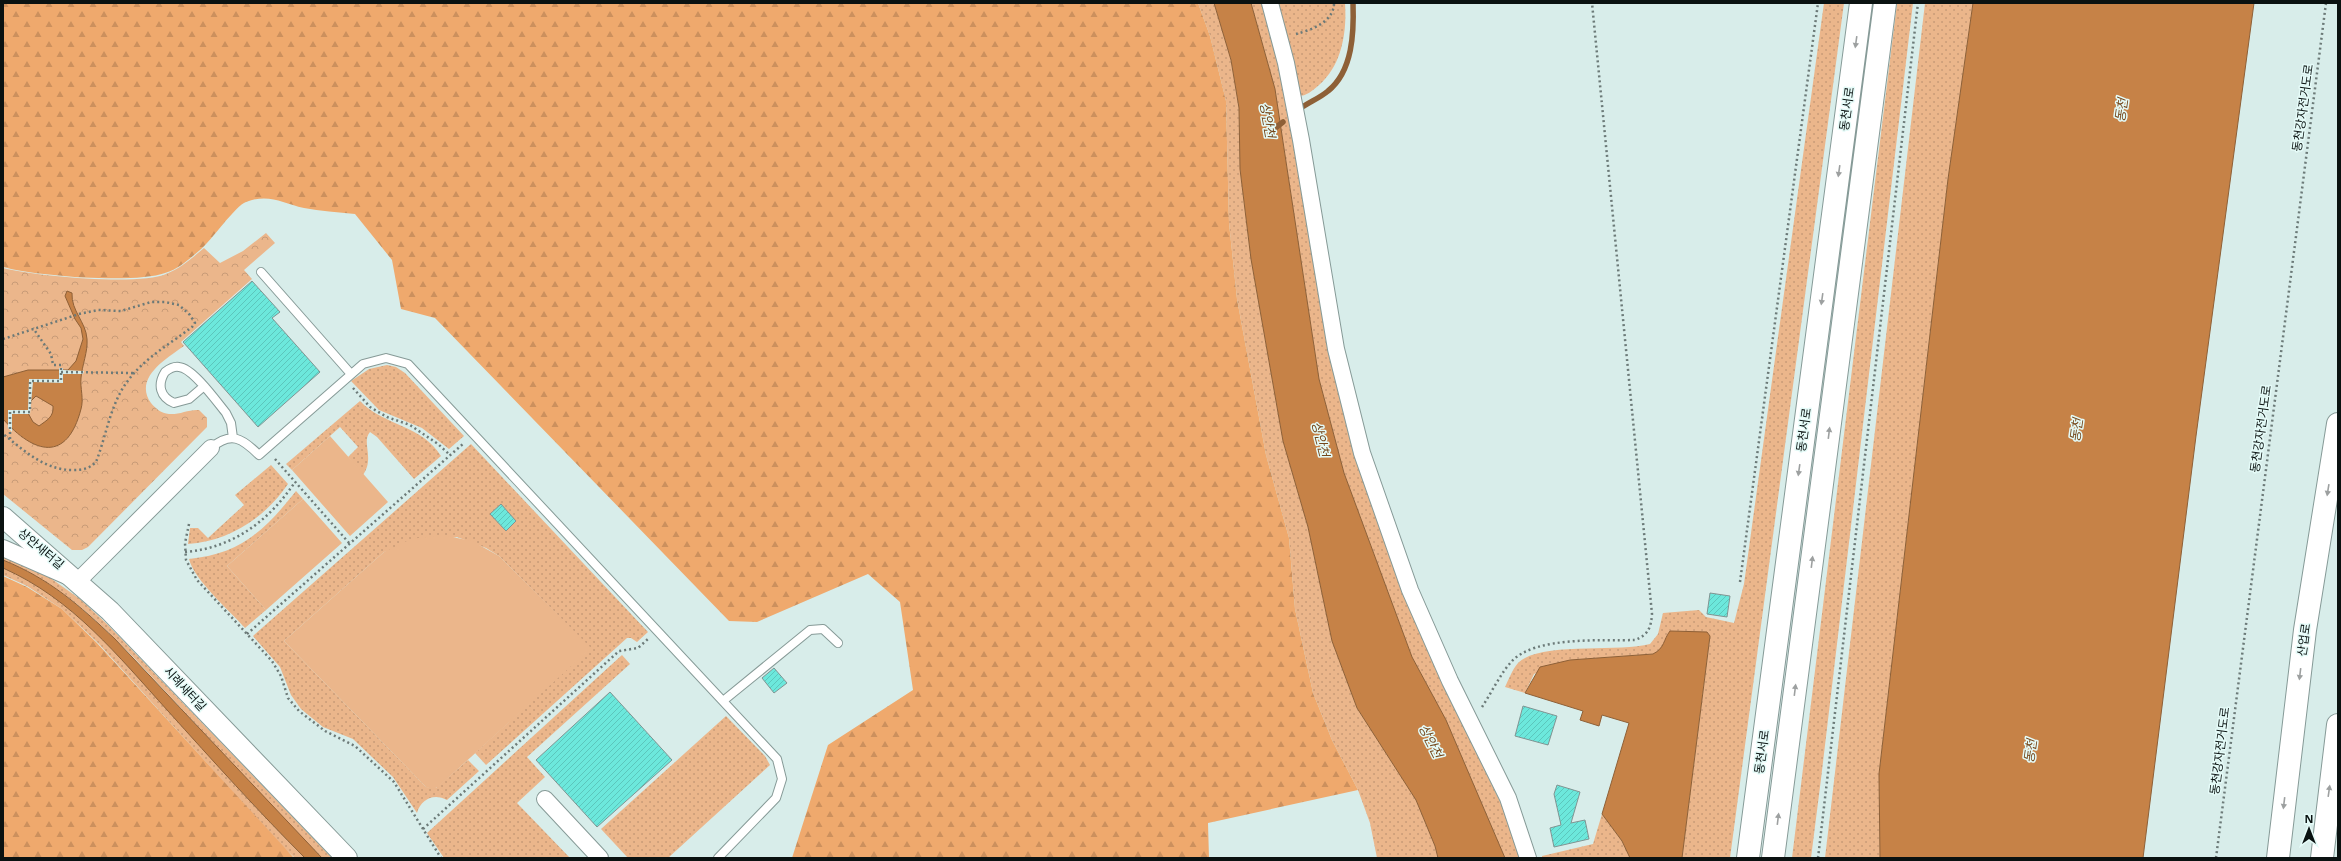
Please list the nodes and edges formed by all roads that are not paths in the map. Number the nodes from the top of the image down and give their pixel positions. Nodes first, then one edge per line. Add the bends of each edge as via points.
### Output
1 (1270, 3) edge
2 (1861, 3) edge
3 (1885, 3) edge
4 (261, 272) dead end
5 (348, 376) junction
6 (203, 387) junction
7 (2338, 424) edge
8 (233, 438) junction
9 (211, 448) joint
10 (3, 517) edge
11 (3, 548) edge
12 (78, 581) junction
13 (838, 643) dead end
14 (723, 701) junction
15 (2338, 725) edge
16 (545, 799) dead end
17 (347, 858) edge
18 (600, 858) edge
19 (718, 858) edge
20 (1528, 858) edge
21 (1748, 858) edge
22 (1773, 858) edge
23 (2278, 858) edge
24 (2322, 858) edge

1 - 20 street via 1280,38 1301,140 1330,319 1351,416 1394,551 1425,628 1508,798
2 -> 21 main road, 동천서로
22 -> 3 main road, 동천서로
4 - 5 lane
5 - 8 lane via 259,455 248,443
5 - 14 lane via 363,364 378,359 402,361 412,368
6 - 6 lane via 186,369 179,367 165,372 160,386 162,394 174,403 189,399
6 - 8 lane via 229,417
7 -> 23 main road, 산업로 via 2305,630
8 - 9 lane via 226,438
9 - 12 street
10 - 12 street, 상안새터길
11 - 12 street, 시례새터길
12 - 17 street, 시례새터길 via 135,636
13 - 14 lane via 823,629 810,630
14 - 19 lane via 777,759 782,780 776,798
24 -> 15 main road
16 - 18 street

